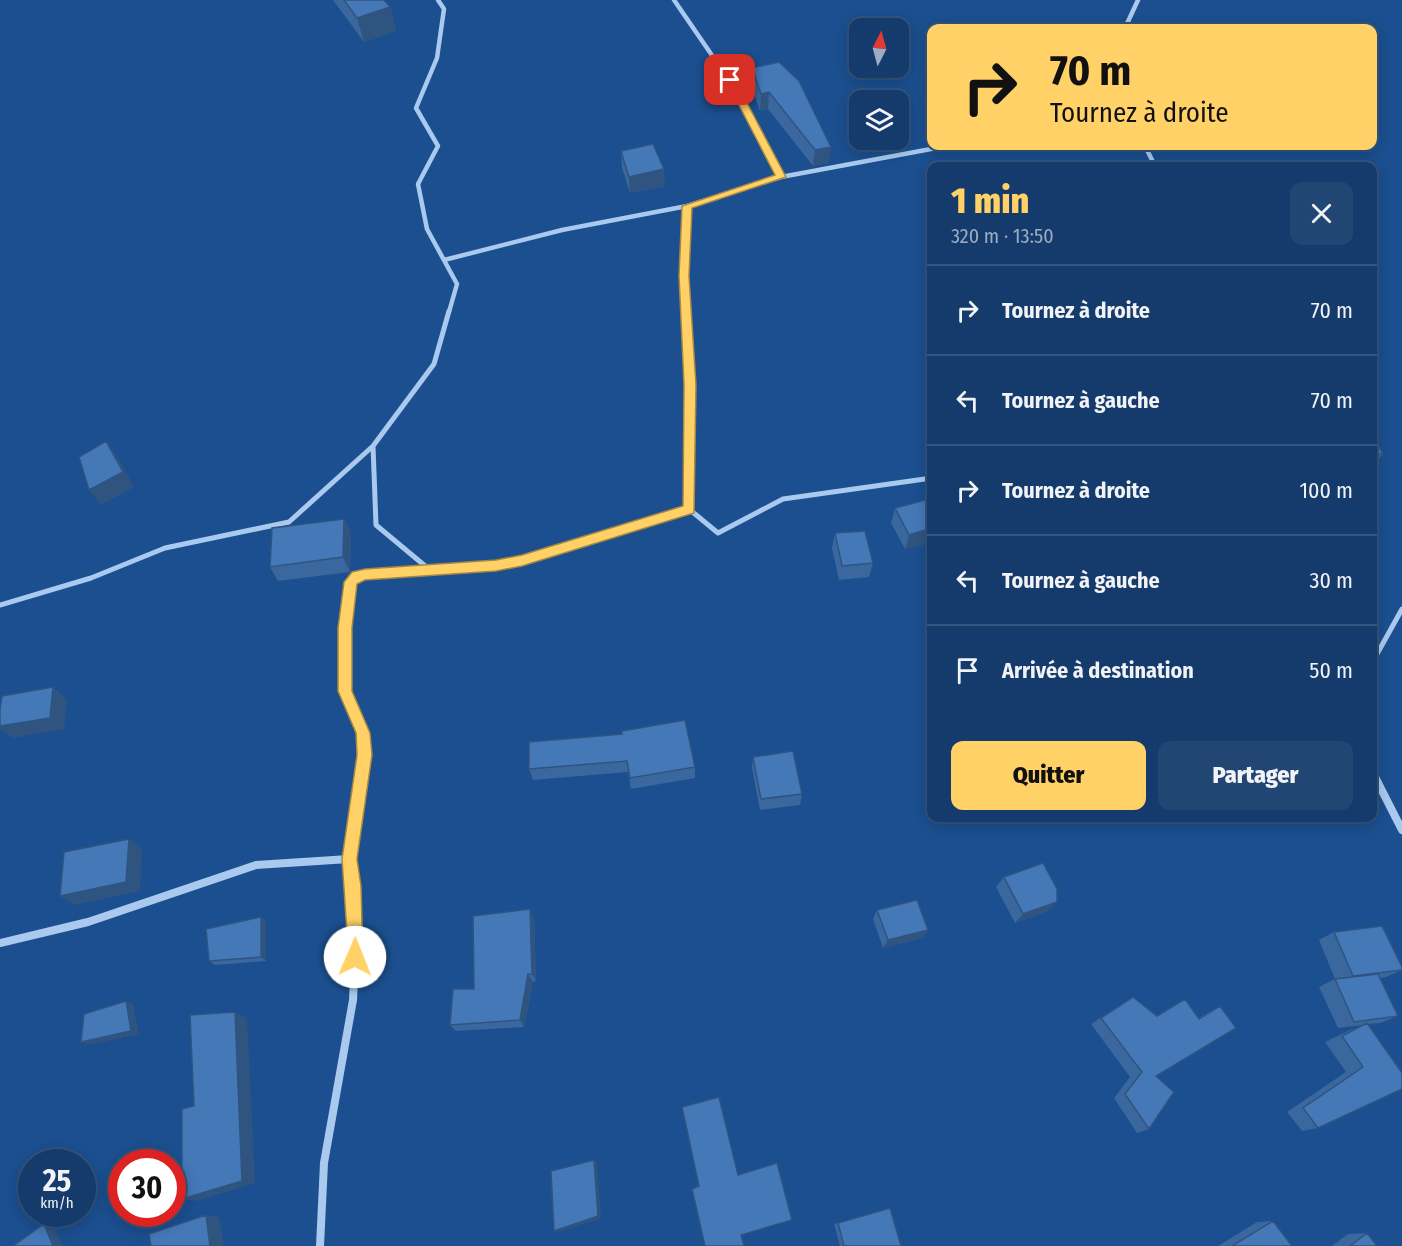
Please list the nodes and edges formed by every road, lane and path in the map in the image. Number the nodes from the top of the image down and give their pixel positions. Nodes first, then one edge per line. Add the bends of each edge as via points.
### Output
1 (438, 0) edge
2 (674, 0) edge
3 (1138, 0) edge
4 (1127, 24) edge
5 (927, 150) edge
6 (781, 177) junction
7 (687, 206) junction
8 (444, 260) junction
9 (373, 446) junction
10 (927, 479) edge
11 (689, 509) junction
12 (430, 570) junction
13 (0, 604) edge
14 (1402, 609) edge
15 (1377, 654) edge
16 (1377, 781) edge
17 (1402, 830) edge
18 (349, 859) junction
19 (0, 943) edge
20 (320, 1246) edge

1 - 8 street via 444,9 437,58 416,108 438,146 418,184 427,229
2 - 6 street via 744,102
3 - 4 street
5 - 6 street
6 - 7 street
7 - 8 street via 562,230
7 - 11 street via 684,276 690,385
8 - 9 street via 457,284 434,364
9 - 12 street via 376,525
9 - 13 street via 289,522 165,548 91,578
10 - 11 street via 783,499 718,533
11 - 12 street via 522,561
12 - 18 street via 357,575 349,589 345,691 363,733 364,755
14 - 15 street
16 - 17 street
18 - 19 street via 256,865 87,922
18 - 20 street via 356,936 353,1000 324,1163

